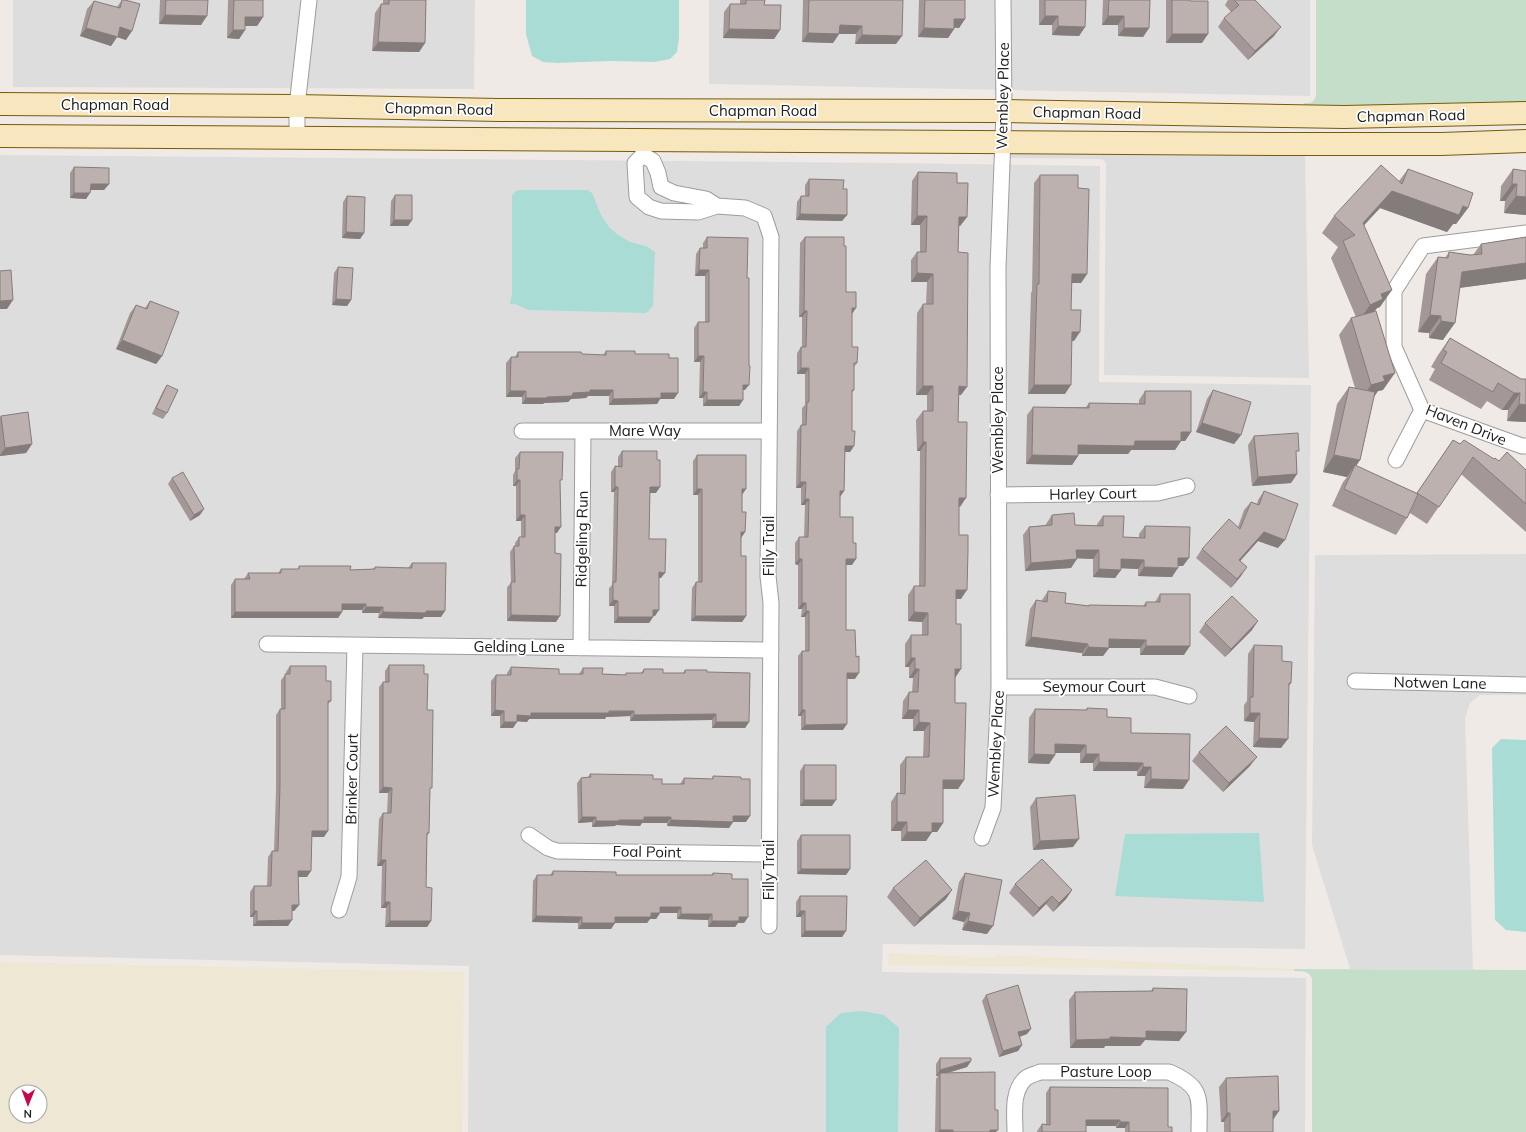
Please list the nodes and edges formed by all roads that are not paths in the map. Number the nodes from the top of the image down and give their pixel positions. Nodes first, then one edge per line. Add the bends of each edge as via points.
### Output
1 (309, 0) edge
2 (1004, 0) edge
3 (0, 104) edge
4 (297, 106) junction
5 (1004, 111) junction
6 (1526, 113) edge
7 (0, 136) edge
8 (297, 138) junction
9 (1526, 141) edge
10 (1003, 142) junction
11 (643, 147) junction
12 (661, 187) junction
13 (637, 197) junction
14 (717, 206) junction
15 (1526, 233) edge
16 (1422, 410) junction
17 (522, 430) dead end
18 (583, 431) junction
19 (769, 431) junction
20 (1526, 446) edge
21 (1396, 460) dead end
22 (1187, 486) dead end
23 (998, 495) junction
24 (267, 644) dead end
25 (355, 646) junction
26 (581, 648) junction
27 (771, 650) junction
28 (1355, 681) dead end
29 (1526, 684) edge
30 (999, 688) junction
31 (1189, 696) dead end
32 (529, 835) dead end
33 (982, 838) dead end
34 (769, 854) junction
35 (339, 910) dead end
36 (769, 926) dead end
37 (1015, 1132) edge
38 (1199, 1132) edge

1 - 4 street
2 - 5 street, Wembley Place
3 - 4 street, Chapman Road
4 - 5 street, Chapman Road via 499,110
4 - 8 street
5 - 6 street, Chapman Road via 1344,117
5 - 10 street, Wembley Place
7 - 8 street, Chapman Road
8 - 11 street, Chapman Road
9 - 10 street, Chapman Road via 1441,144
10 - 11 street, Chapman Road
10 - 23 street, Wembley Place via 998,268
11 - 12 street via 653,161
11 - 13 street via 635,163
12 - 13 street
12 - 14 street via 706,199
13 - 14 street via 649,207 661,211 698,212
14 - 19 street, Filly Trail via 745,208 764,216 771,237
15 - 16 street, Haven Drive via 1423,246 1394,291 1394,347
16 - 20 street, Haven Drive
16 - 21 street
17 - 18 street, Mare Way
18 - 19 street, Mare Way
18 - 26 street, Ridgeling Run
19 - 27 street, Filly Trail via 768,576
22 - 23 street, Harley Court via 1158,493
23 - 30 street, Wembley Place
24 - 25 street, Gelding Lane
25 - 26 street, Gelding Lane
25 - 35 street, Brinker Court via 349,877
26 - 27 street, Gelding Lane
27 - 34 street, Filly Trail
28 - 29 street, Notwen Lane
30 - 31 street, Seymour Court via 1155,687
30 - 33 street, Wembley Place via 993,808
32 - 34 street, Foal Point via 557,851
34 - 36 street, Filly Trail
37 - 38 street, Pasture Loop via 1018,1088 1026,1078 1040,1072 1169,1072 1195,1088 1199,1103

